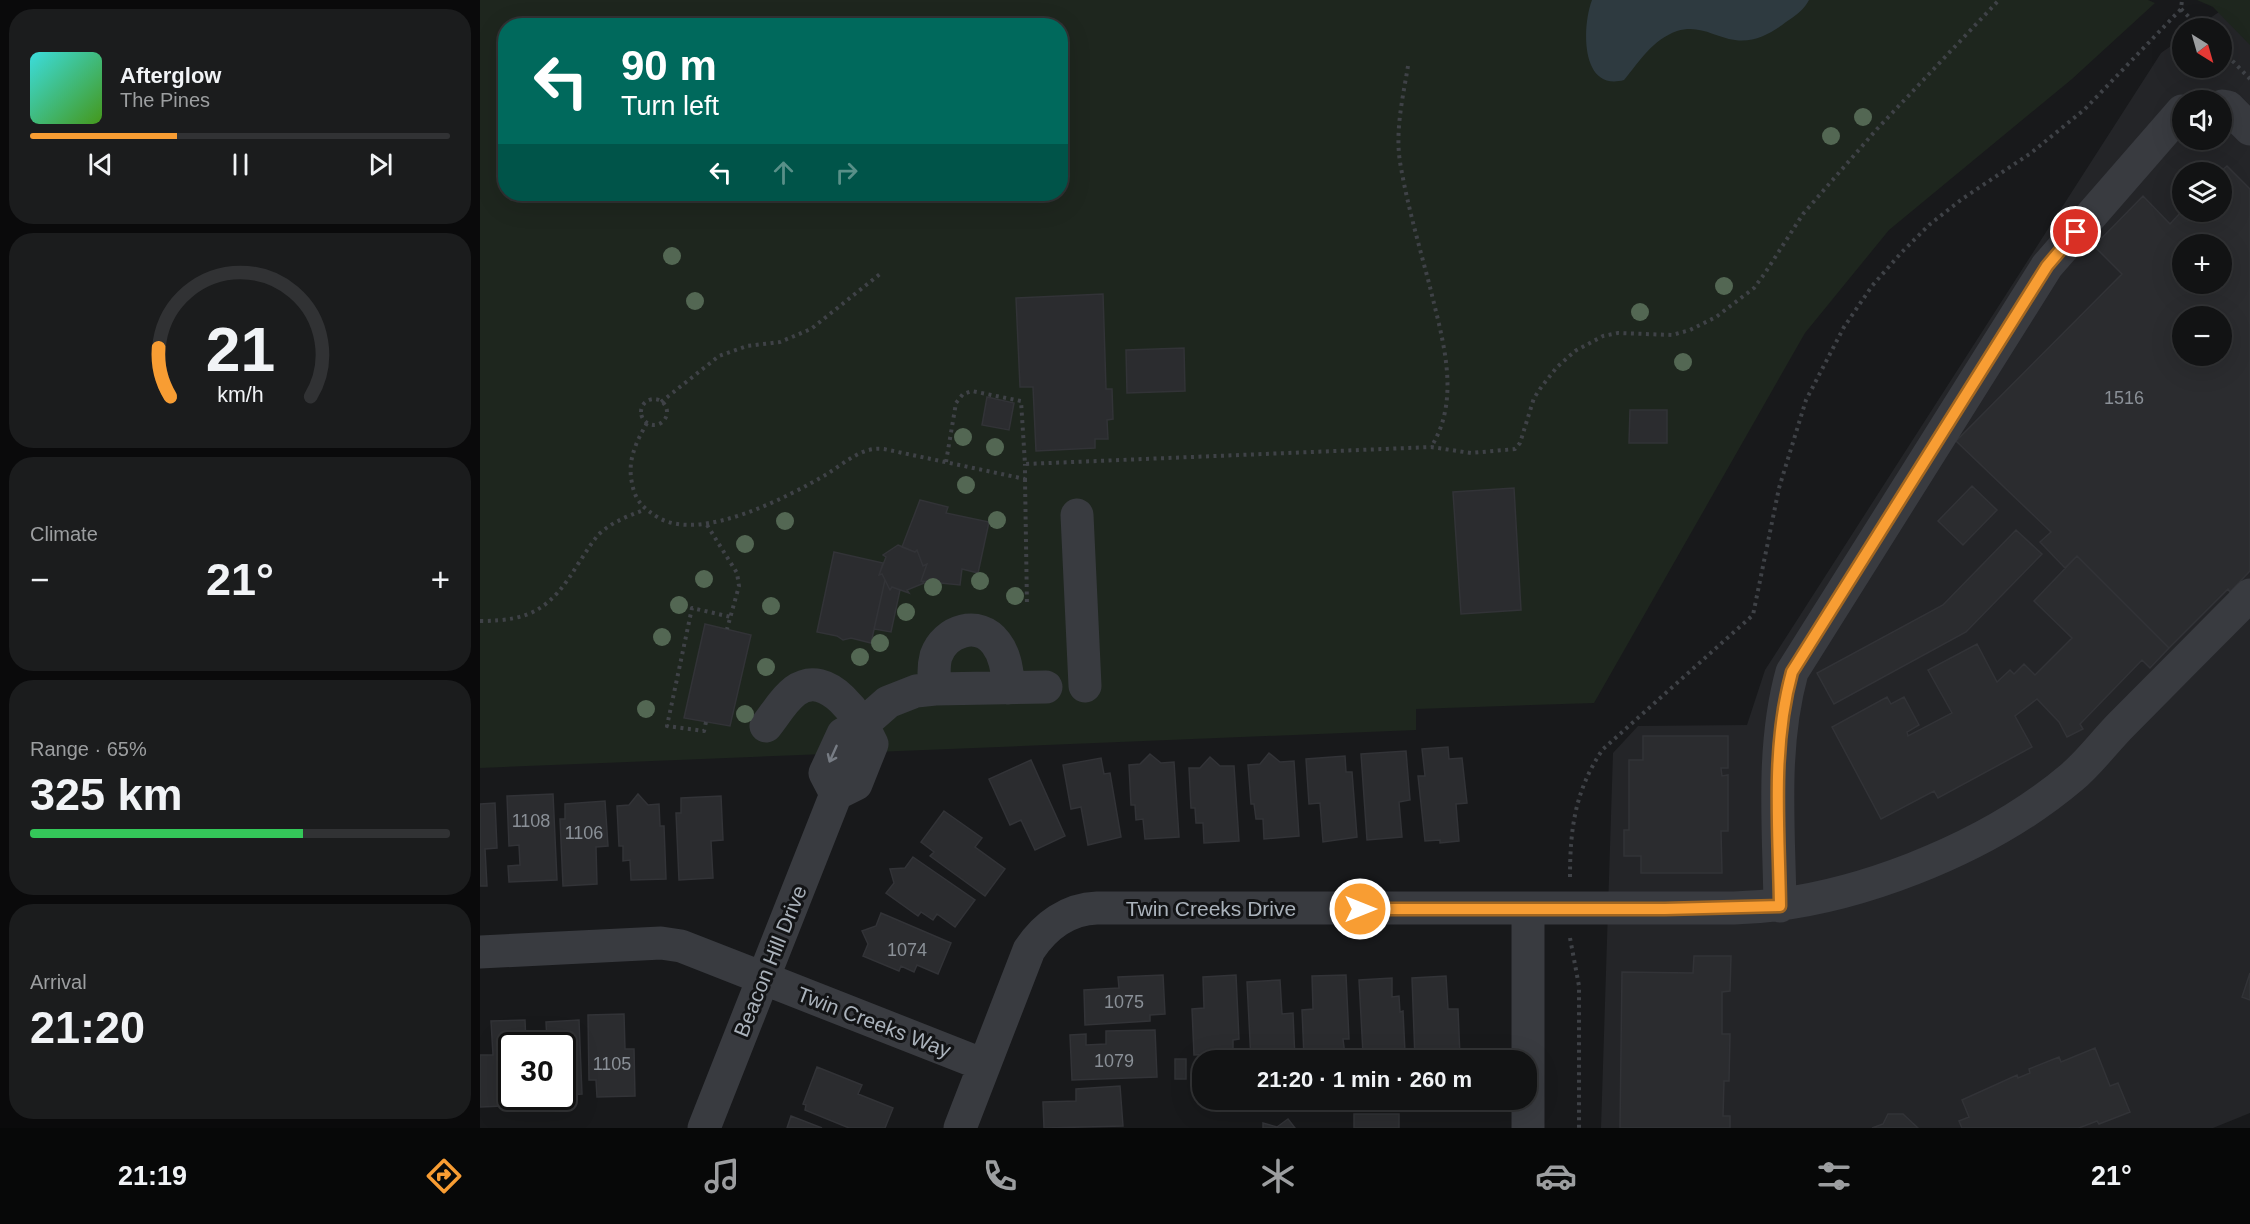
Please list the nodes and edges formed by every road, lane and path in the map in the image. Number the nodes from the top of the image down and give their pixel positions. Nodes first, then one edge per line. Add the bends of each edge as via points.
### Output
1 (1999, 0) edge
2 (2182, 0) edge
3 (2181, 9) junction
4 (2190, 18) edge
5 (2232, 60) edge
6 (1408, 66) dead end
7 (2250, 78) edge
8 (2232, 111) edge
9 (2172, 122) edge
10 (2250, 129) edge
11 (880, 274) dead end
12 (661, 402) junction
13 (647, 423) junction
14 (1431, 447) junction
15 (946, 462) junction
16 (1025, 464) junction
17 (1025, 479) junction
18 (644, 510) junction
19 (1077, 515) dead end
20 (707, 525) junction
21 (2250, 595) edge
22 (1028, 606) dead end
23 (731, 617) junction
24 (480, 621) edge
25 (727, 629) dead end
26 (1085, 686) dead end
27 (1046, 687) dead end
28 (1009, 688) junction
29 (935, 689) junction
30 (706, 722) dead end
31 (863, 724) junction
32 (766, 726) dead end
33 (1570, 871) dead end
34 (1780, 906) junction
35 (1528, 910) junction
36 (1569, 934) dead end
37 (480, 952) edge
38 (763, 979) junction
39 (984, 1065) junction
40 (704, 1128) edge
41 (960, 1128) edge
42 (1528, 1128) edge
43 (1580, 1128) edge

1 - 14 path via 1803,214 1754,288 1716,317 1690,330 1672,335 1618,333 1603,336 1575,351 1557,367 1534,398 1515,449 1471,453
2 - 3 path
3 - 4 path
3 - 33 path via 2070,122 1929,225 1872,286 1844,327 1806,400 1779,488 1753,615 1603,749 1580,794 1571,829
5 - 7 path
6 - 14 path via 1399,131 1400,162 1447,374 1444,418
8 - 10 street
9 - 34 street via 2047,266 1792,672 1783,704 1777,758
11 - 12 path via 811,329 780,342 747,346 719,356
12 - 13 path via 666,408 664,420
12 - 13 path via 652,399 642,406 641,414
13 - 18 path via 636,443 630,469 636,496
14 - 16 path
15 - 16 path via 956,403 972,391 1021,401
15 - 17 path
15 - 20 path via 884,449 868,450 790,494
16 - 17 path
17 - 22 path
18 - 20 path via 682,525
18 - 24 path via 617,521 600,534 559,592 541,610 513,619
19 - 26 street
20 - 23 path via 737,573 739,586
21 - 34 street, Twin Creeks Drive via 2074,776 2024,812 1909,869 1834,894
23 - 25 path
23 - 30 path via 692,608 667,726 704,731
27 - 28 street
28 - 29 street
28 - 29 street via 997,644 983,632 973,630 956,634 941,646 934,667
29 - 31 street via 916,691 888,702
31 - 32 street via 832,692 809,684 789,696
31 - 38 street, Beacon Hill Drive via 872,744 866,760 856,784 836,795
34 - 35 street, Twin Creeks Drive
35 - 39 street, Twin Creeks Drive via 1076,911 1050,926 1029,950
35 - 42 street
36 - 43 path via 1579,986
37 - 38 street, Twin Creeks Way via 671,944
38 - 39 street, Twin Creeks Way
38 - 40 street, Beacon Hill Drive
39 - 41 street, Twin Creeks Drive

